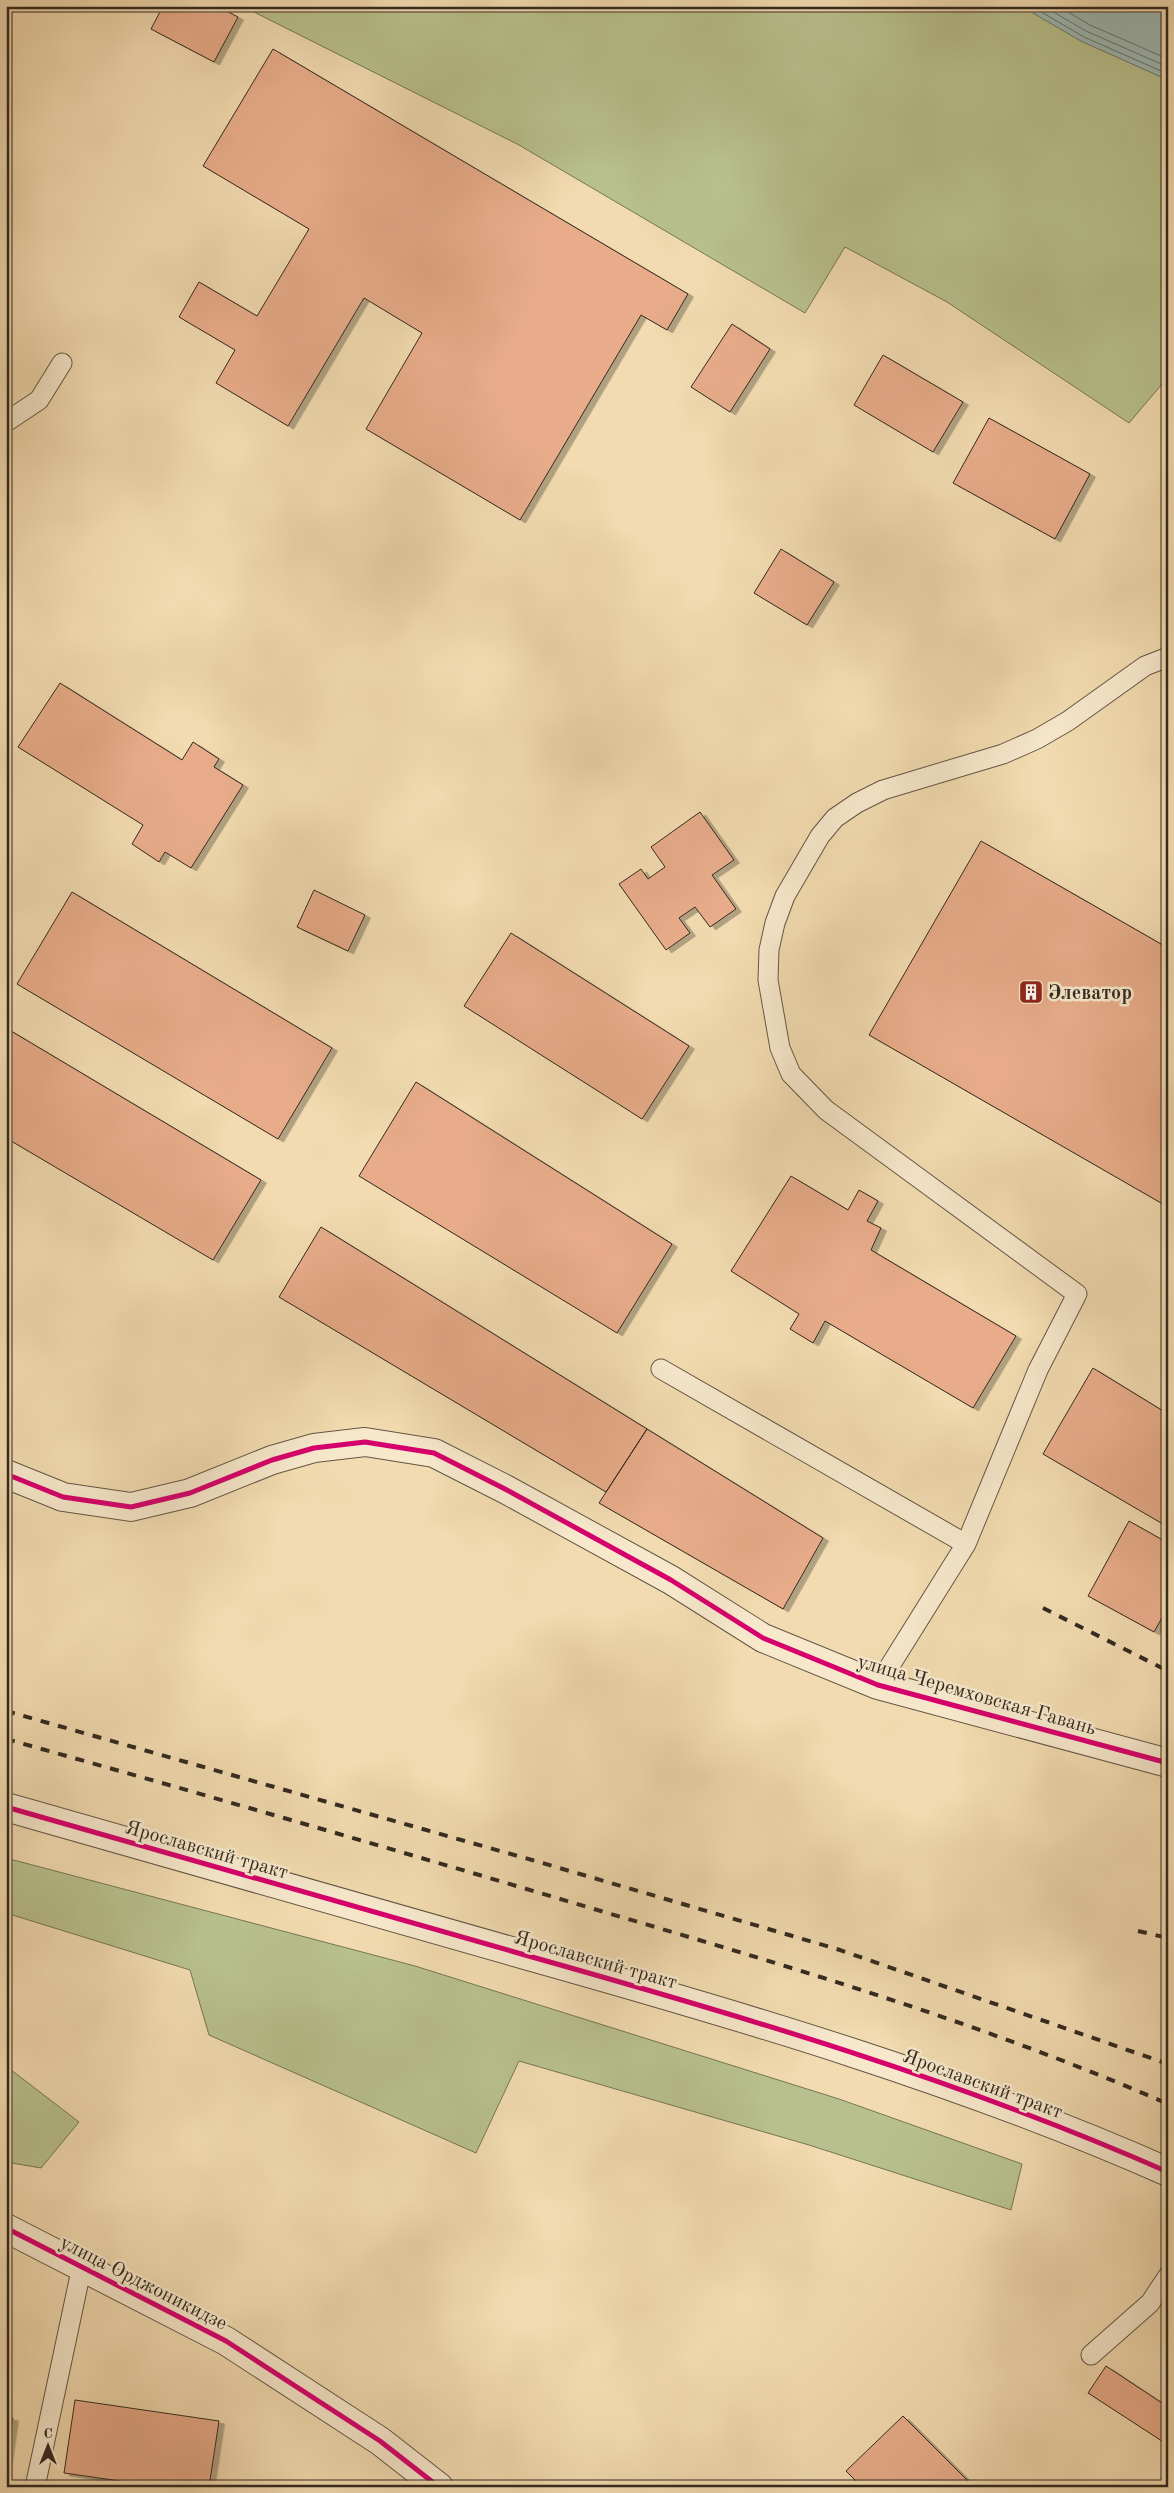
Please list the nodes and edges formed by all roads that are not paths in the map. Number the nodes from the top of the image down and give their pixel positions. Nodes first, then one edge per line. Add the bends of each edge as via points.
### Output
1 (62, 363) dead end
2 (6, 422) edge
3 (1168, 657) edge
4 (661, 1369) dead end
5 (6, 1474) edge
6 (966, 1544) junction
7 (878, 1684) junction
8 (1168, 1763) edge
9 (6, 1807) edge
10 (1168, 2172) edge
11 (6, 2228) edge
12 (82, 2266) junction
13 (1168, 2276) edge
14 (1091, 2355) dead end
15 (35, 2487) edge
16 (439, 2487) edge

1 - 2 lane via 39,400
3 - 6 lane via 1144,666 1037,740 1002,754 883,790 857,802 834,818 820,836 785,896 775,923 769,950 768,980 780,1048 791,1074 826,1110 1077,1294 1038,1370
4 - 6 lane
5 - 7 street, улица Черемховская Гавань via 63,1497 131,1507 190,1493 272,1460 314,1448 365,1442 434,1453 671,1580 763,1638
6 - 7 lane
7 - 8 street, улица Черемховская Гавань
9 - 10 street, Ярославский тракт via 758,2023 961,2089 1095,2140
11 - 12 street, улица Орджоникидзе
12 - 15 lane
12 - 16 street, улица Орджоникидзе via 226,2341 380,2441
13 - 14 lane via 1150,2303

